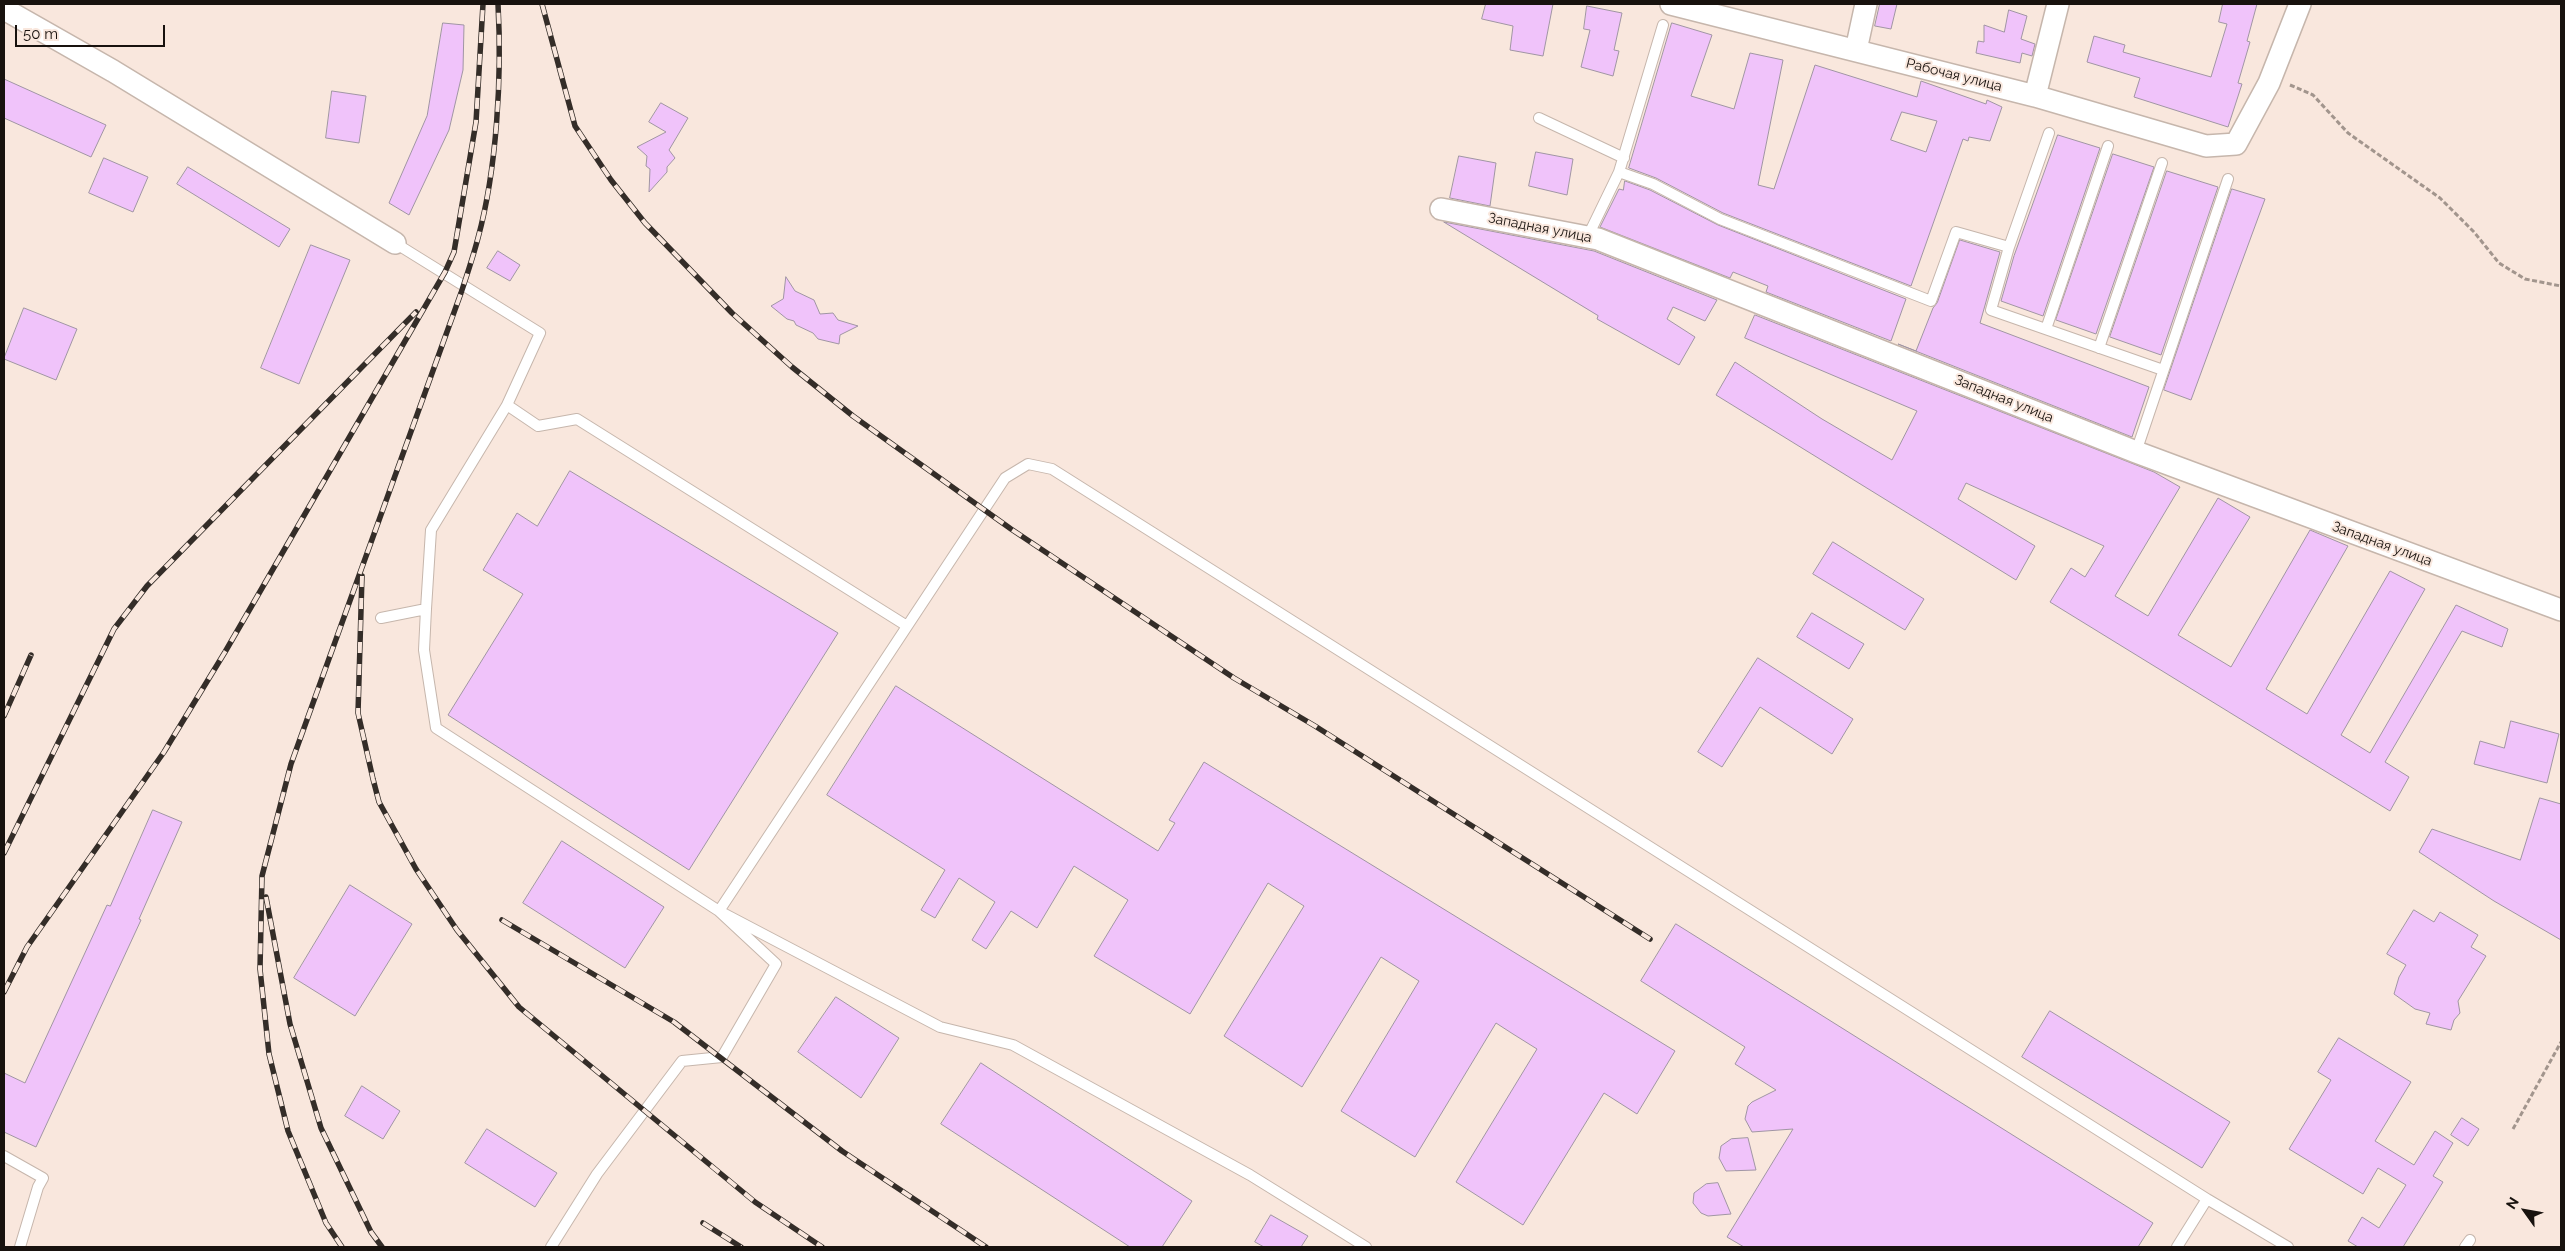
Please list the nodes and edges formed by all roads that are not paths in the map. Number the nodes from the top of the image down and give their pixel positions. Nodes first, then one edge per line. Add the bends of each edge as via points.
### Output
1 (1672, 4) edge
2 (1866, 4) edge
3 (2058, 4) edge
4 (2300, 4) edge
5 (4, 9) edge
6 (1663, 25) dead end
7 (1856, 50) junction
8 (2035, 96) junction
9 (1538, 118) dead end
10 (2049, 133) dead end
11 (2108, 146) dead end
12 (1624, 158) junction
13 (2162, 163) dead end
14 (1620, 172) junction
15 (2228, 179) dead end
16 (1441, 209) dead end
17 (1588, 236) junction
18 (395, 243) joint
19 (2009, 247) junction
20 (2046, 329) junction
21 (2099, 348) junction
22 (2164, 370) junction
23 (506, 405) junction
24 (2136, 452) junction
25 (426, 609) junction
26 (2561, 610) edge
27 (381, 618) dead end
28 (907, 626) junction
29 (719, 911) junction
30 (4, 1156) edge
31 (2207, 1199) junction
32 (20, 1247) edge
33 (551, 1247) edge
34 (1366, 1247) edge
35 (2177, 1247) edge
36 (2288, 1247) edge

1 - 7 street, Рабочая улица
2 - 7 street
3 - 8 street
4 - 8 street, Рабочая улица via 2272,77 2236,144 2206,146
5 - 18 street via 113,71
6 - 12 lane
7 - 8 street, Рабочая улица
9 - 12 lane
10 - 19 lane
11 - 20 lane
12 - 14 lane
13 - 21 lane
14 - 17 lane
14 - 19 lane via 1653,184 1720,219 1931,301 1956,232
15 - 22 lane
16 - 17 street, Западная улица
17 - 24 street, Западная улица
18 - 23 lane via 540,333
19 - 20 lane via 1990,310
20 - 21 lane
21 - 22 lane
22 - 24 lane
23 - 25 lane via 431,530
23 - 28 lane via 538,426 577,418
24 - 26 street, Западная улица
25 - 27 lane
25 - 29 lane via 424,650 436,728
28 - 29 lane
28 - 31 lane via 1005,478 1028,464 1052,469
29 - 33 lane via 776,964 722,1057 682,1061 597,1174
29 - 34 lane via 940,1027 1013,1045 1250,1176
30 - 32 lane via 43,1178
31 - 35 lane
31 - 36 lane

